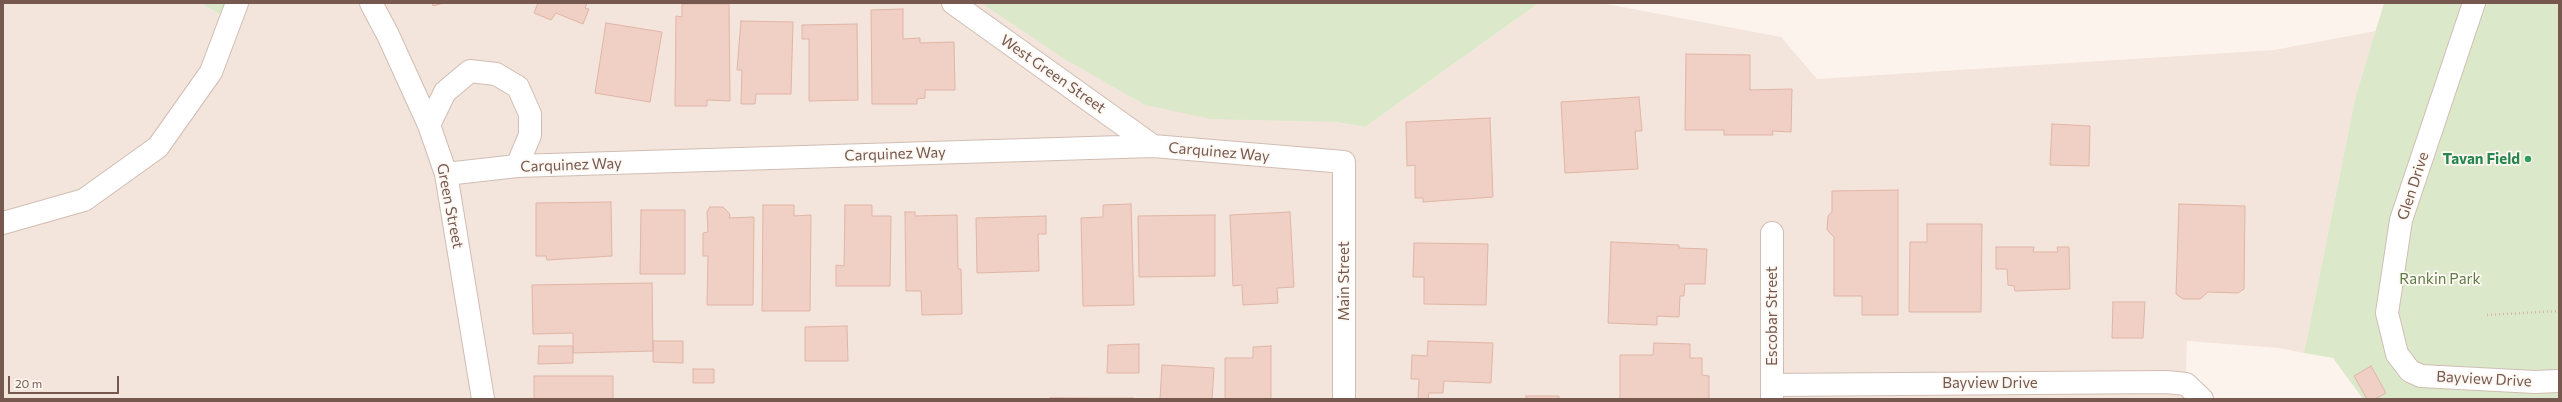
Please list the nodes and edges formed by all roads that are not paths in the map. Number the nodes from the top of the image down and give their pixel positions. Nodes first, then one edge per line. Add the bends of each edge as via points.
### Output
1 (237, 3) edge
2 (371, 3) edge
3 (952, 3) edge
4 (2474, 3) edge
5 (429, 125) junction
6 (1153, 146) junction
7 (1344, 162) joint
8 (517, 166) junction
9 (446, 174) junction
10 (3, 223) edge
11 (1772, 233) dead end
12 (2410, 370) joint
13 (2559, 381) edge
14 (1772, 392) edge
15 (483, 399) edge
16 (1344, 399) edge
17 (2202, 399) edge

1 - 10 street via 211,72 158,147 84,200
2 - 5 street, Green Street
3 - 6 street, West Green Street
4 - 12 street, Glen Drive via 2401,220 2387,313 2397,354
5 - 8 street via 445,92 470,72 496,74 518,87 530,114 530,135
5 - 9 street, Green Street
6 - 7 street, Carquinez Way
6 - 8 street, Carquinez Way
7 - 16 street, Main Street
8 - 9 street, Carquinez Way
9 - 15 street, Green Street
11 - 14 street, Escobar Street
12 - 13 street, Bayview Drive via 2421,376
14 - 17 street, Bayview Drive via 2166,382 2186,384

